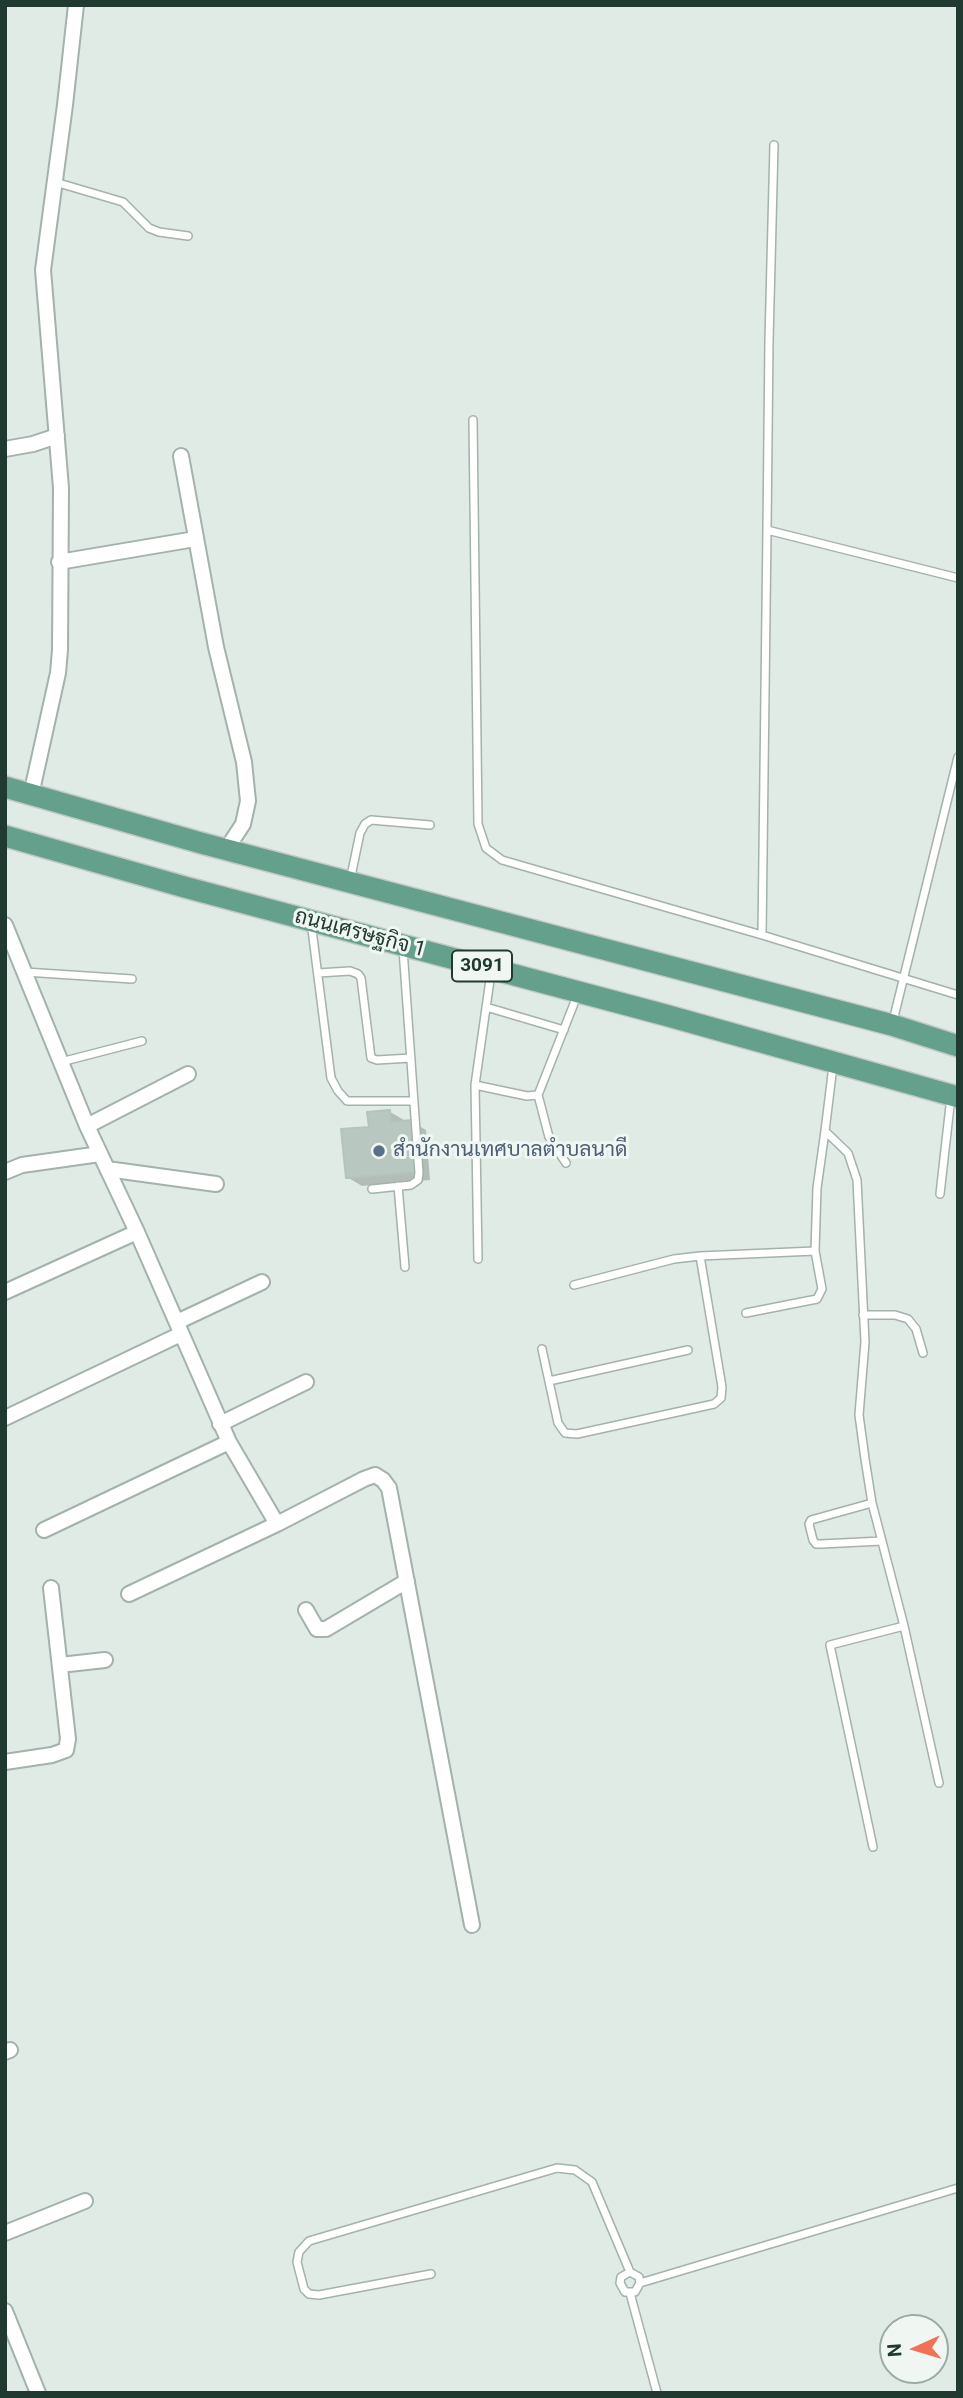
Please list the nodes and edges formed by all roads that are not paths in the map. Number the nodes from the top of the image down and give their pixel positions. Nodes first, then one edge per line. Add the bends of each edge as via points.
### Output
1 (76, 5) edge
2 (774, 145) dead end
3 (55, 181) junction
4 (188, 236) dead end
5 (473, 420) dead end
6 (57, 436) junction
7 (5, 449) edge
8 (181, 456) dead end
9 (767, 530) junction
10 (195, 539) junction
11 (60, 562) junction
12 (958, 578) edge
13 (958, 757) edge
14 (5, 787) edge
15 (32, 794) junction
16 (430, 825) dead end
17 (5, 836) edge
18 (226, 850) junction
19 (350, 883) junction
20 (311, 920) junction
21 (5, 925) edge
22 (762, 935) junction
23 (403, 945) junction
24 (491, 969) junction
25 (24, 972) junction
26 (318, 974) junction
27 (132, 979) dead end
28 (903, 979) junction
29 (579, 992) junction
30 (958, 995) edge
31 (486, 1007) junction
32 (892, 1025) junction
33 (564, 1030) junction
34 (142, 1041) dead end
35 (958, 1046) edge
36 (411, 1058) junction
37 (61, 1062) junction
38 (834, 1062) junction
39 (188, 1074) dead end
40 (475, 1085) junction
41 (538, 1095) junction
42 (954, 1096) edge
43 (413, 1101) junction
44 (87, 1126) junction
45 (825, 1131) junction
46 (100, 1154) junction
47 (566, 1163) dead end
48 (107, 1169) junction
49 (6, 1171) edge
50 (216, 1184) dead end
51 (398, 1186) junction
52 (372, 1189) dead end
53 (940, 1194) dead end
54 (137, 1232) junction
55 (815, 1251) junction
56 (700, 1256) junction
57 (478, 1259) dead end
58 (405, 1267) dead end
59 (262, 1282) dead end
60 (574, 1285) dead end
61 (5, 1292) edge
62 (746, 1313) dead end
63 (863, 1315) junction
64 (179, 1328) junction
65 (542, 1349) dead end
66 (688, 1350) dead end
67 (923, 1353) dead end
68 (549, 1381) junction
69 (306, 1382) dead end
70 (5, 1418) edge
71 (220, 1424) junction
72 (229, 1442) junction
73 (872, 1503) junction
74 (277, 1524) junction
75 (44, 1530) dead end
76 (882, 1541) junction
77 (407, 1581) junction
78 (51, 1588) dead end
79 (130, 1594) dead end
80 (306, 1610) dead end
81 (904, 1626) junction
82 (105, 1660) dead end
83 (60, 1665) junction
84 (5, 1762) edge
85 (939, 1783) dead end
86 (873, 1847) dead end
87 (472, 1925) dead end
88 (958, 2188) edge
89 (85, 2201) dead end
90 (5, 2233) edge
91 (630, 2272) junction
92 (432, 2274) dead end
93 (640, 2283) junction
94 (630, 2293) junction
95 (5, 2311) edge
96 (38, 2393) edge
97 (657, 2393) edge

1 - 3 street
2 - 9 lane
3 - 4 lane via 123,202 149,228
3 - 6 street via 43,270
5 - 22 lane via 478,824 486,848 502,860
6 - 7 street
6 - 11 street
8 - 10 street
9 - 12 lane
9 - 22 lane
10 - 11 street
10 - 18 street via 244,762 248,801 243,824
11 - 15 street via 58,673
13 - 28 lane
14 - 15 main road, 3091
15 - 18 main road, 3091
16 - 19 lane via 371,820 365,824
17 - 20 main road, ถนนเศรษฐกิจ 1 / 3091
18 - 19 main road, 3091
19 - 32 main road, 3091
20 - 23 main road, ถนนเศรษฐกิจ 1 / 3091
20 - 26 lane
21 - 25 street
22 - 28 lane
23 - 24 main road, ถนนเศรษฐกิจ 1 / 3091
23 - 36 lane
24 - 29 main road, ถนนเศรษฐกิจ 1 / 3091
24 - 31 lane
25 - 27 lane
25 - 37 street
26 - 36 lane via 350,971 361,978 371,1058
26 - 43 lane via 331,1078 338,1091 347,1101
28 - 30 lane
28 - 32 lane
29 - 33 lane
29 - 38 main road, ถนนเศรษฐกิจ 1 / 3091
31 - 33 lane
31 - 40 lane
32 - 35 main road, 3091
33 - 41 lane
34 - 37 lane
36 - 43 lane
37 - 44 street
38 - 42 main road, ถนนเศรษฐกิจ 1 / 3091
38 - 45 lane
39 - 44 street
40 - 41 lane
40 - 57 lane
41 - 47 lane via 549,1137
42 - 53 lane
43 - 51 lane via 418,1180
44 - 46 street
45 - 55 lane
45 - 63 lane via 848,1153 857,1180
46 - 48 street
46 - 49 street
48 - 50 street
48 - 54 street
51 - 52 lane
51 - 58 lane
54 - 61 street
54 - 64 street
55 - 56 lane
55 - 62 lane via 822,1289 817,1299
56 - 60 lane
56 - 68 lane via 722,1387 721,1398 714,1404 565,1433 558,1423
59 - 64 street
63 - 67 lane via 908,1319
63 - 73 lane via 859,1415
64 - 70 street
64 - 71 street
65 - 68 lane
66 - 68 lane
69 - 71 street
71 - 72 street
72 - 74 street
72 - 75 street
73 - 76 lane
73 - 76 lane via 811,1520 813,1540 816,1544
74 - 77 street via 375,1475 389,1488
74 - 79 street
76 - 81 lane
77 - 80 street via 326,1629 317,1629
77 - 87 street
78 - 83 street
81 - 85 lane
81 - 86 lane via 830,1645
82 - 83 street
83 - 84 street via 66,1750
88 - 93 lane
89 - 90 street
91 - 92 lane via 592,2182 575,2170 557,2168 309,2241 297,2262 304,2289 319,2295
91 - 93 lane
91 - 94 lane via 620,2283
93 - 94 lane
94 - 97 lane
95 - 96 street

